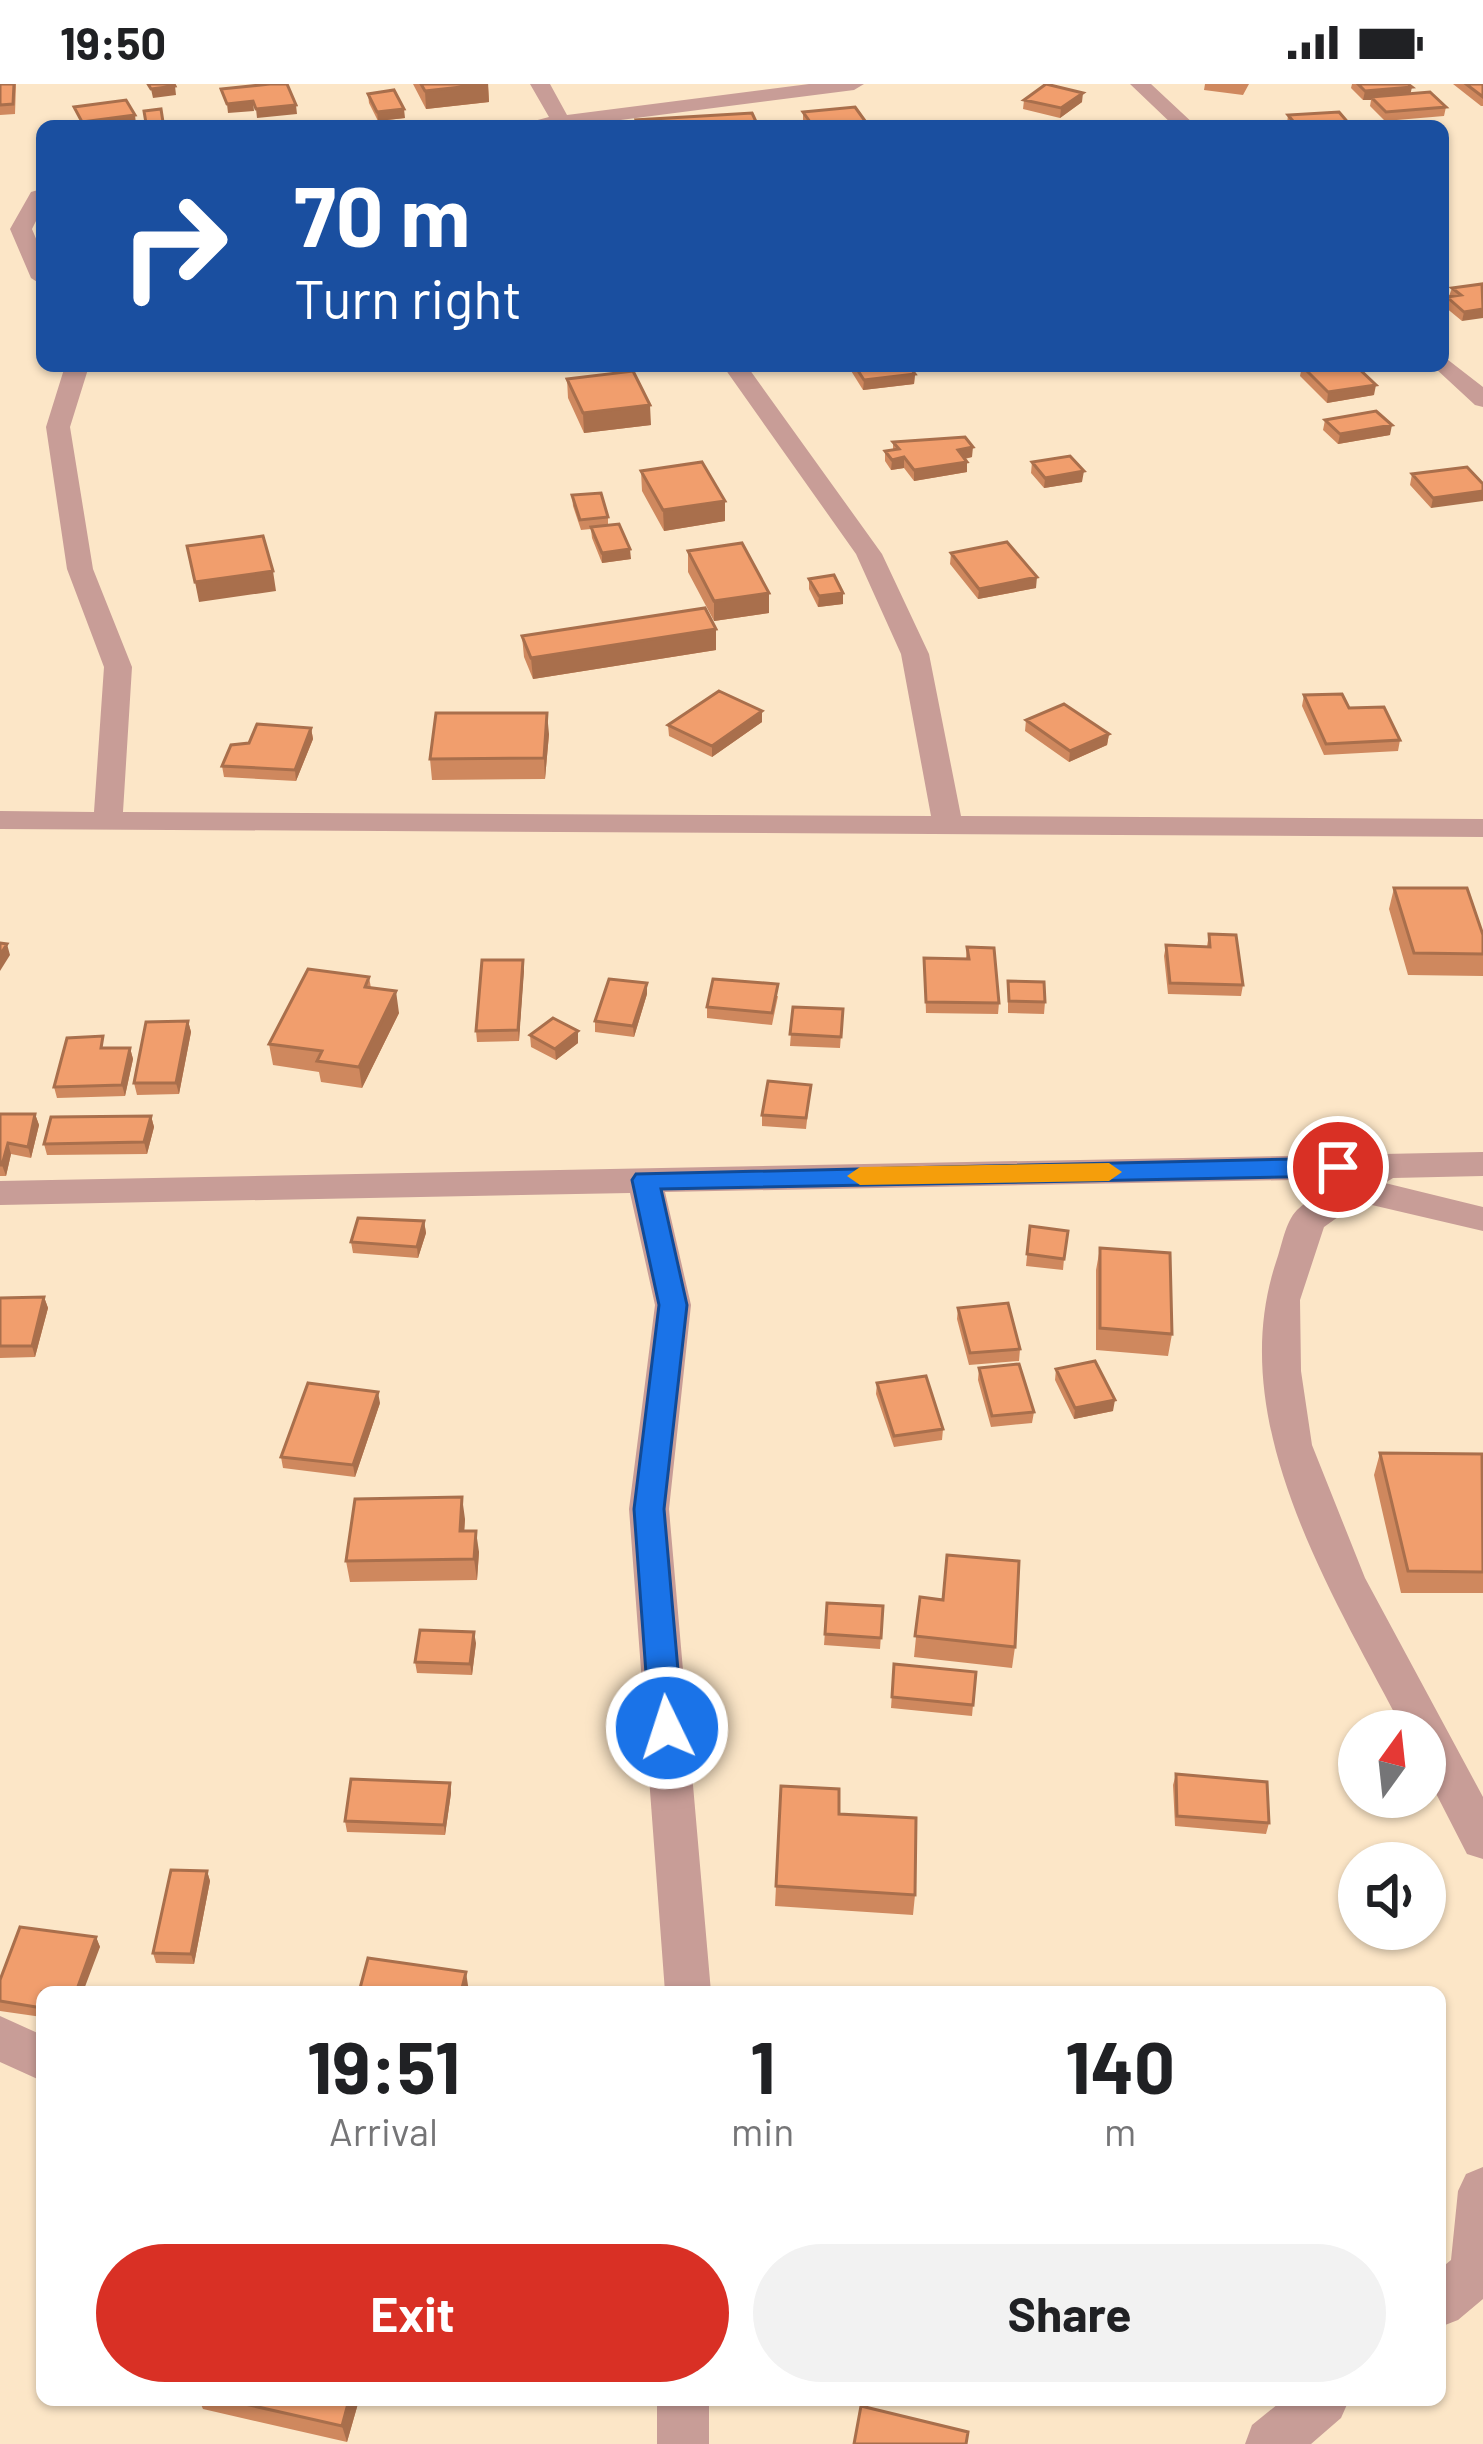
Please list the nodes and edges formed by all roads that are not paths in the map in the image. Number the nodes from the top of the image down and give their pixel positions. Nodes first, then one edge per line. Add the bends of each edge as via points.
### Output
1 (540, 84) edge
2 (854, 84) edge
3 (1140, 84) edge
4 (560, 120) edge
5 (584, 120) edge
6 (1179, 120) edge
7 (33, 196) edge
8 (36, 264) edge
9 (1449, 369) edge
10 (75, 372) edge
11 (739, 372) edge
12 (1483, 400) edge
13 (108, 818) junction
14 (0, 820) edge
15 (948, 826) junction
16 (1483, 828) edge
17 (1483, 1165) edge
18 (1369, 1177) junction
19 (645, 1180) junction
20 (0, 1193) edge
21 (1483, 1219) edge
22 (1483, 1840) edge
23 (688, 1986) edge
24 (0, 2038) edge
25 (36, 2056) edge
26 (1483, 2191) edge
27 (1446, 2297) edge
28 (683, 2406) edge
29 (1316, 2406) edge
30 (683, 2444) edge
31 (1271, 2444) edge

1 - 4 street
2 - 5 street
3 - 6 street
7 - 8 street via 21,229
9 - 12 street
10 - 13 street via 58,428 80,569 118,667
11 - 15 street via 868,554 915,655
13 - 14 street
13 - 15 street
15 - 16 street
17 - 18 street
18 - 19 street
18 - 21 street
18 - 22 street via 1308,1220 1282,1300 1293,1445 1346,1580
19 - 20 street
19 - 23 street via 673,1305 649,1509
24 - 25 street
26 - 27 street via 1475,2273
28 - 30 street
29 - 31 street

